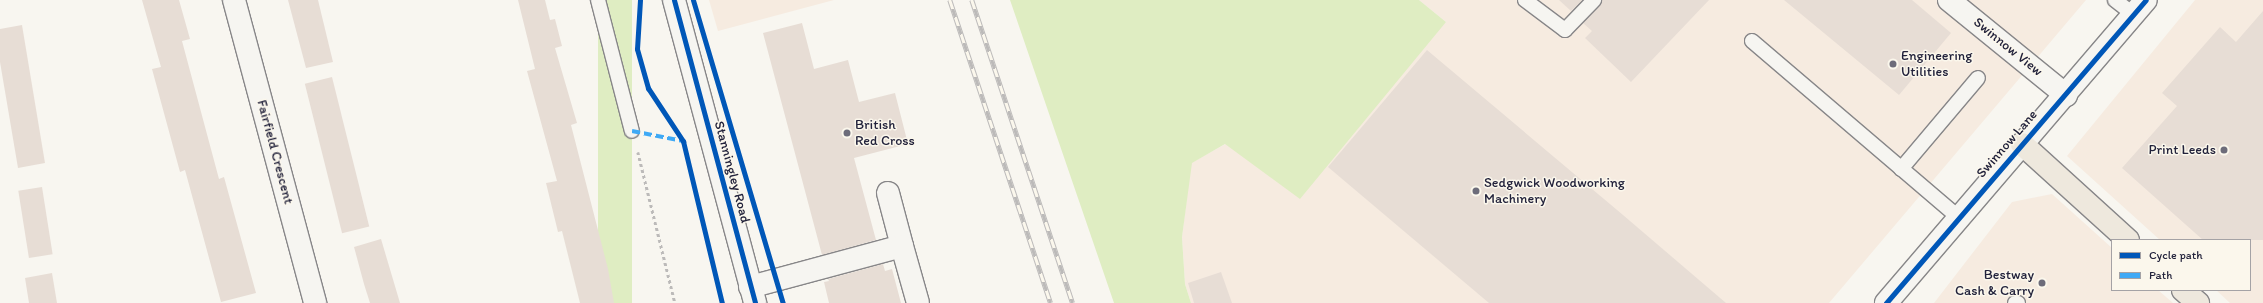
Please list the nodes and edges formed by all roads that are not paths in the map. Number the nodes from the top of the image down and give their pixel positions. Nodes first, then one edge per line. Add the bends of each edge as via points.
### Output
1 (234, 0) edge
2 (598, 0) edge
3 (674, 0) edge
4 (1525, 0) edge
5 (1594, 0) edge
6 (1950, 0) edge
7 (2115, 0) edge
8 (2140, 8) edge
9 (1752, 41) dead end
10 (1978, 78) dead end
11 (2066, 95) junction
12 (632, 131) road end
13 (2022, 144) junction
14 (1901, 169) junction
15 (888, 193) dead end
16 (1959, 218) junction
17 (2127, 239) edge
18 (902, 246) junction
19 (2184, 291) edge
20 (753, 295) edge
21 (315, 303) edge
22 (918, 303) edge
23 (1886, 303) edge
24 (2198, 303) edge

1 - 21 street, Fairfield Crescent
2 - 12 lane
3 - 20 street, Stanningley Road
4 - 5 lane via 1566,30
6 - 11 street, Swinnow View
7 - 8 lane
8 - 11 street, Swinnow Lane
9 - 14 lane
10 - 14 lane
11 - 13 street, Swinnow Lane
13 - 16 street, Swinnow Lane
13 - 17 highway
14 - 16 lane
15 - 18 street
16 - 23 street, Swinnow Lane
18 - 20 street
18 - 22 street
19 - 24 highway

